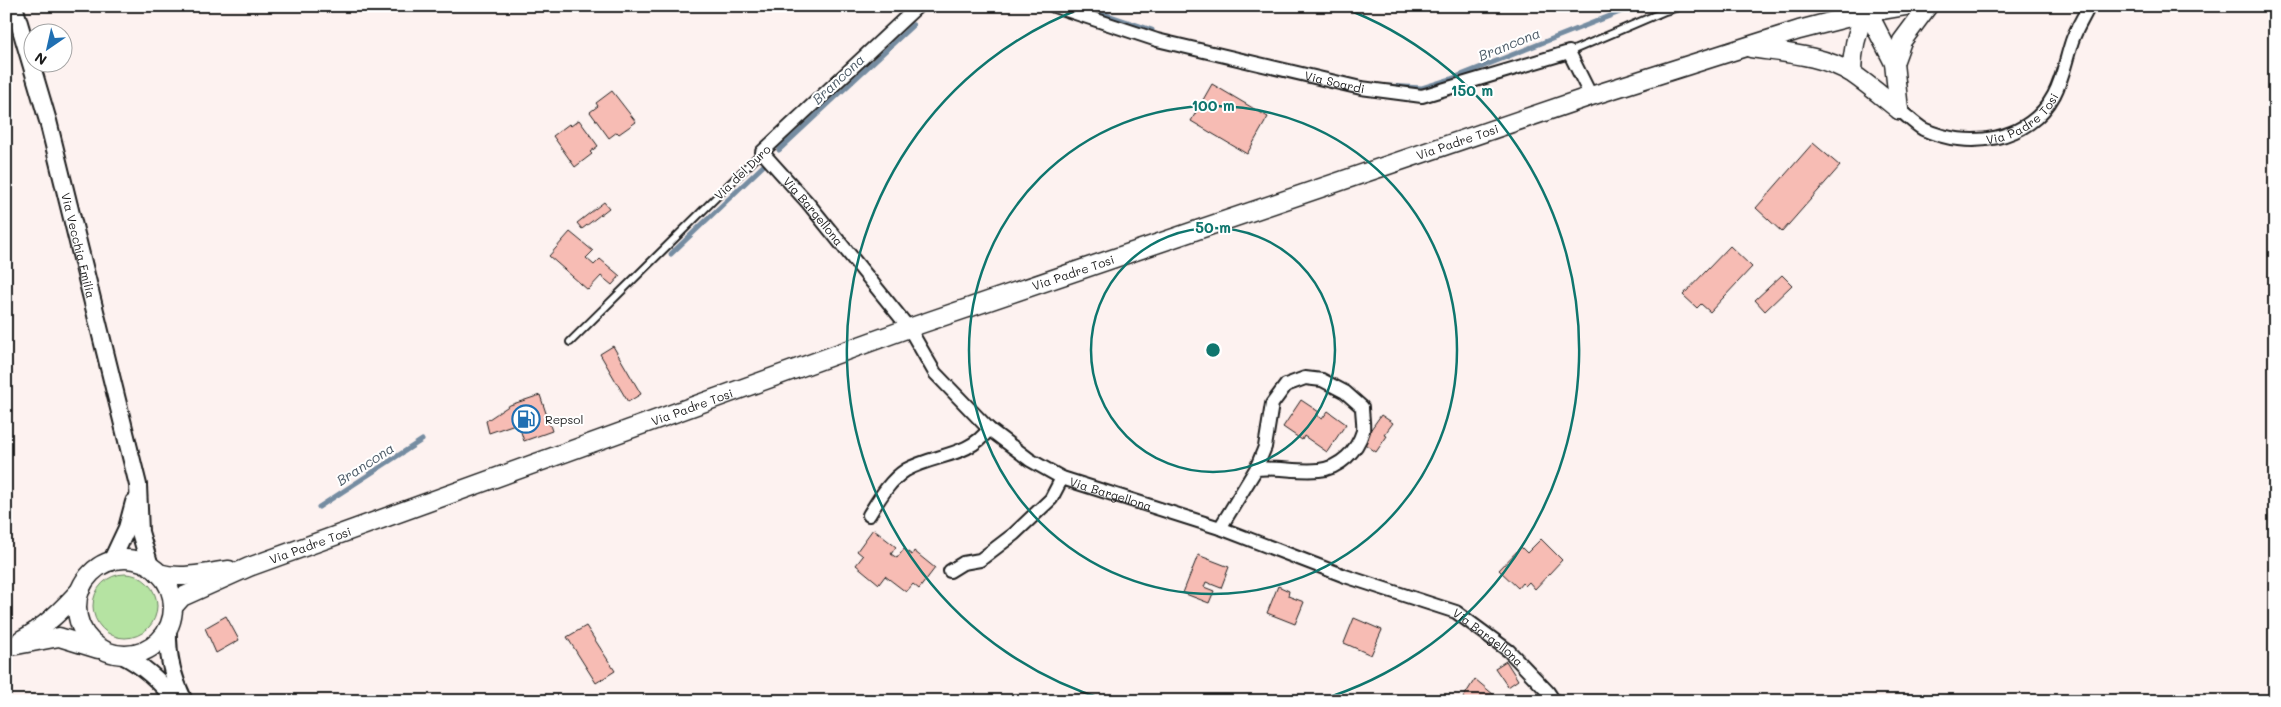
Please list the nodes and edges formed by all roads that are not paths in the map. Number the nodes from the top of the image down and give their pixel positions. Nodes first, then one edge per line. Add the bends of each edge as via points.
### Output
1 (14, 6) edge
2 (918, 6) edge
3 (1054, 6) edge
4 (1682, 6) edge
5 (1906, 6) edge
6 (1928, 6) edge
7 (2089, 6) edge
8 (1865, 13) junction
9 (1746, 48) junction
10 (1569, 52) junction
11 (1894, 63) junction
12 (1852, 73) junction
13 (1590, 96) junction
14 (1899, 110) junction
15 (762, 152) junction
16 (909, 328) junction
17 (570, 342) dead end
18 (989, 429) junction
19 (1256, 469) junction
20 (1062, 478) junction
21 (138, 485) junction
22 (868, 515) dead end
23 (1220, 528) junction
24 (111, 562) junction
25 (249, 567) junction
26 (154, 569) junction
27 (950, 571) dead end
28 (82, 587) junction
29 (173, 607) junction
30 (168, 630) junction
31 (8, 647) edge
32 (114, 653) junction
33 (176, 701) edge
34 (184, 701) edge
35 (1554, 701) edge

1 - 21 street, Via Vecchia Emilia via 48,121
2 - 15 street, Via del Duro
3 - 10 street, Via Soardi via 1157,40 1361,88 1422,96
4 - 10 lane
5 - 8 main road, Via Padre Tosi
6 - 11 main road via 1902,41
7 - 14 street, Via Padre Tosi via 2072,40 2054,96 2040,114 2018,129 1998,138 1972,141 1948,138 1922,128
8 - 9 main road, Via Padre Tosi via 1798,30
8 - 11 main road
8 - 12 main road via 1856,32
9 - 12 main road via 1826,62
9 - 13 main road, Via Padre Tosi
10 - 13 street
11 - 14 main road
12 - 14 main road
13 - 16 main road, Via Padre Tosi
15 - 16 street, Via Bargellona via 808,203
15 - 17 lane, Via del Duro
16 - 18 street, Via Bargellona via 935,373
16 - 25 main road, Via Padre Tosi
18 - 20 street, Via Bargellona via 1030,460
18 - 22 street via 981,440 968,448 905,471 881,495
19 - 19 street via 1265,447 1272,404 1286,385 1305,378 1322,380 1345,392 1362,408 1363,430 1352,454 1338,464 1320,470
19 - 23 street
20 - 23 street, Via Bargellona
20 - 27 street via 1051,499 1014,534 980,560 962,563
21 - 24 street via 127,528
21 - 26 street, Via Vecchia Emilia via 140,532
23 - 35 street, Via Bargellona via 1345,576 1456,612 1509,651
24 - 26 main road via 134,560
24 - 28 main road via 93,572
25 - 26 main road via 188,577 172,577
25 - 29 main road via 182,597
26 - 29 main road via 167,583
28 - 31 main road via 36,632
28 - 32 main road via 78,597 81,627 90,640
29 - 30 main road
30 - 32 main road via 156,645 144,652 131,655
30 - 34 street via 167,650
31 - 32 main road via 59,637
32 - 33 street via 148,671

